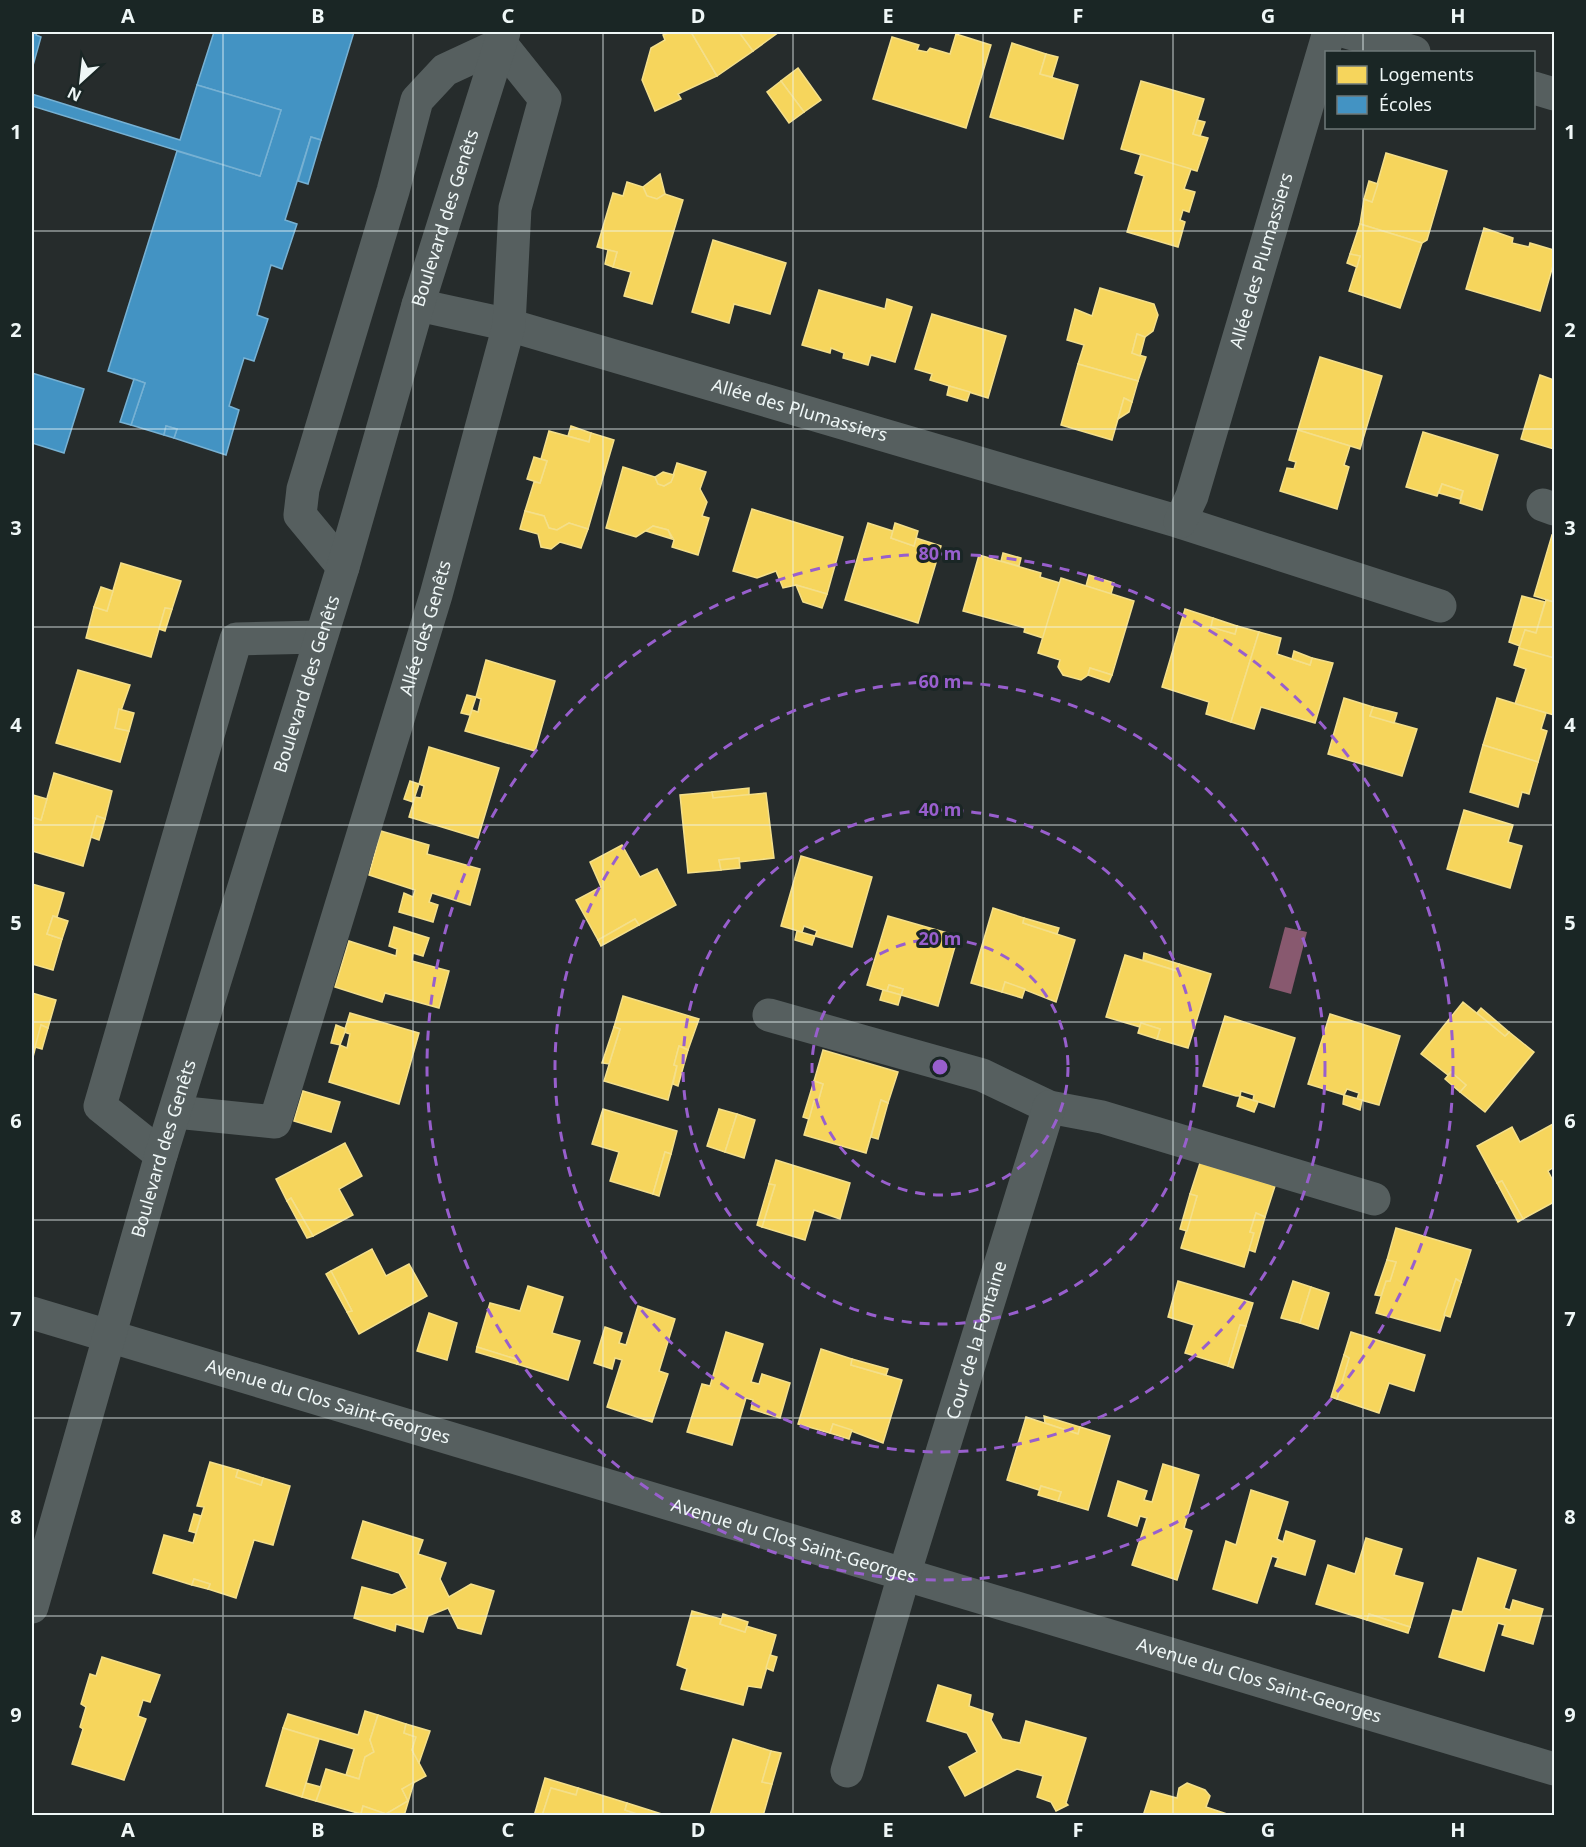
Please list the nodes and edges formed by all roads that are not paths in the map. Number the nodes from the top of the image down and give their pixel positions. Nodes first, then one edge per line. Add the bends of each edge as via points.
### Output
1 (1329, 32) edge
2 (1346, 32) edge
3 (502, 38) edge
4 (1411, 51) edge
5 (1535, 89) edge
6 (1554, 94) edge
7 (418, 305) junction
8 (509, 326) junction
9 (1180, 522) junction
10 (343, 567) junction
11 (1440, 606) dead end
12 (319, 637) junction
13 (769, 1015) dead end
14 (1049, 1107) junction
15 (176, 1112) junction
16 (161, 1155) junction
17 (1374, 1199) dead end
18 (32, 1313) edge
19 (109, 1335) junction
20 (904, 1575) junction
21 (32, 1607) edge
22 (1554, 1769) edge
23 (847, 1771) dead end

1 - 9 street, Allée des Plumassiers via 1192,496
2 - 4 street
3 - 7 street, Boulevard des Genêts
3 - 8 street, Allée des Genêts via 545,99 515,208
3 - 10 street via 445,70 417,100 303,489 300,514
5 - 6 street
7 - 8 street, Allée des Plumassiers
7 - 10 street, Boulevard des Genêts
8 - 9 street, Allée des Plumassiers
8 - 15 street, Allée des Genêts via 436,595 275,1122
9 - 11 street, Allée des Plumassiers
10 - 12 street, Boulevard des Genêts
12 - 15 street, Boulevard des Genêts
12 - 16 street via 236,639 100,1106
13 - 14 street via 982,1075
14 - 17 street via 1102,1117
14 - 20 street, Cour de la Fontaine
15 - 16 street, Boulevard des Genêts
16 - 19 street, Boulevard des Genêts
18 - 19 street, Avenue du Clos Saint-Georges
19 - 20 street, Avenue du Clos Saint-Georges
19 - 21 street, Boulevard des Genêts
20 - 22 street, Avenue du Clos Saint-Georges
20 - 23 street, Cour de la Fontaine

